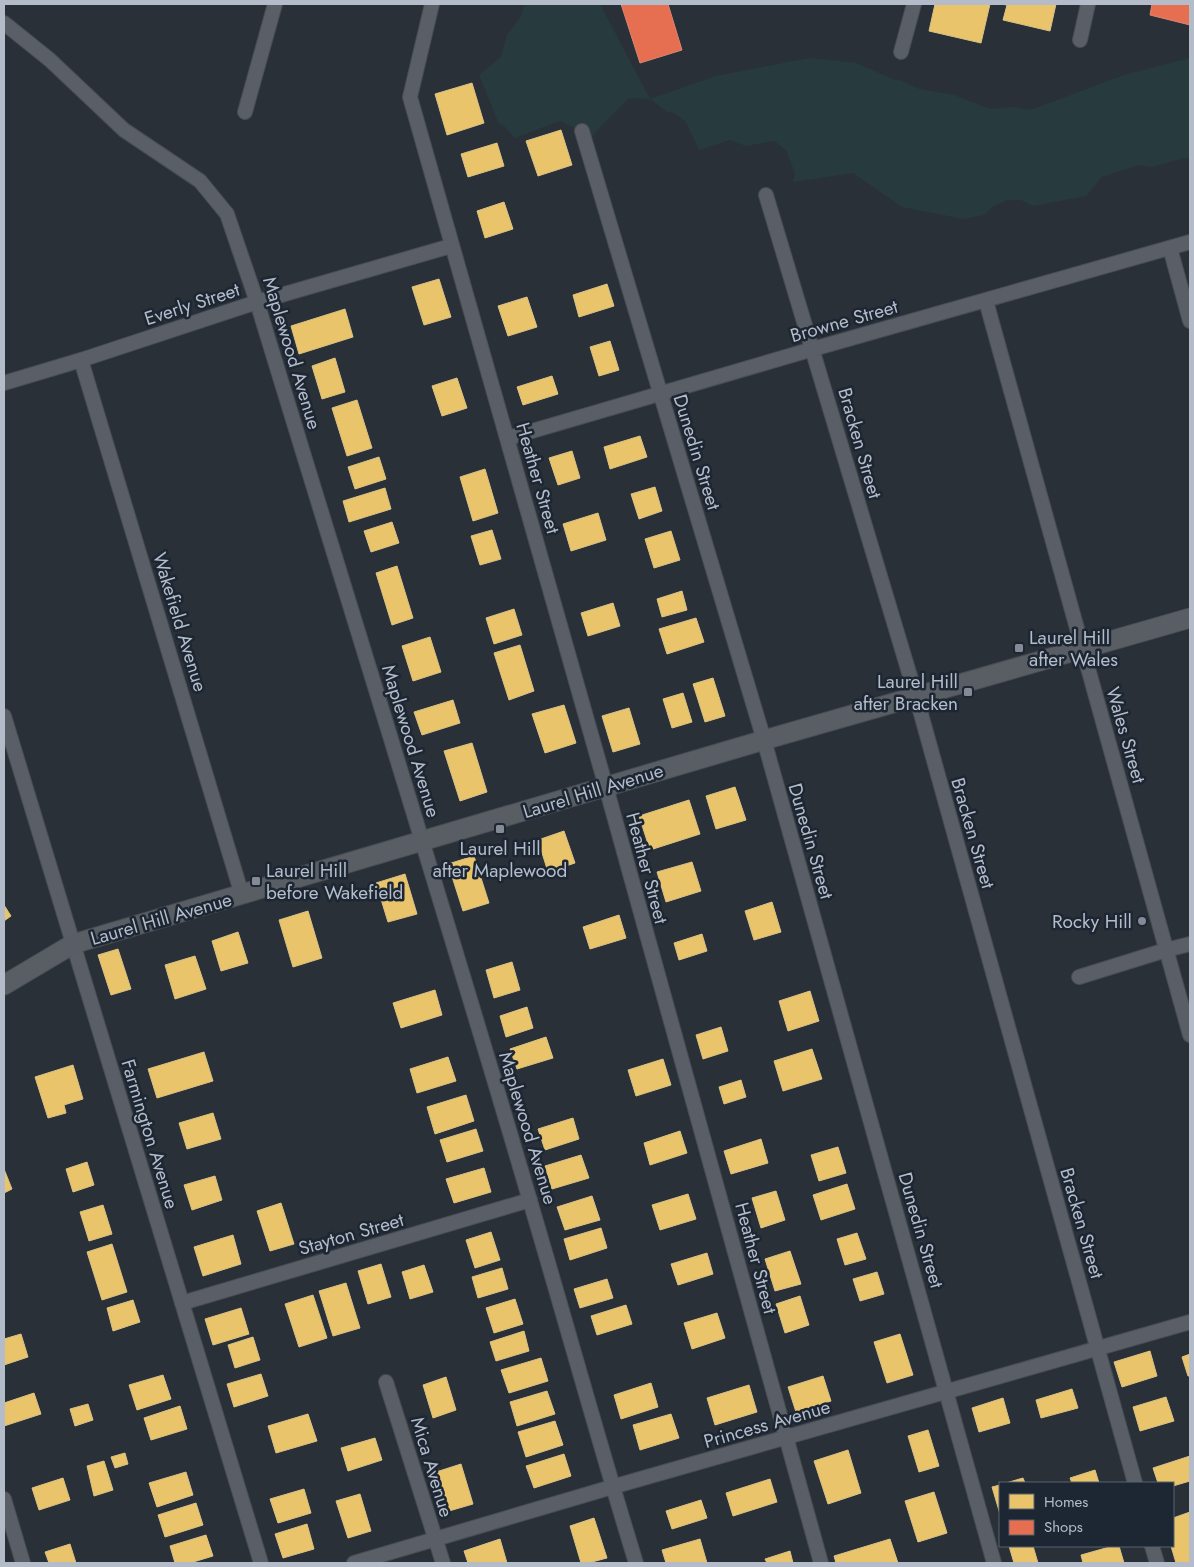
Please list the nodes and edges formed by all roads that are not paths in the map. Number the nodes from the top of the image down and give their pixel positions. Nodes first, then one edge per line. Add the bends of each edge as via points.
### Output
1 (275, 4) edge
2 (432, 4) edge
3 (914, 4) edge
4 (1088, 4) edge
5 (4, 23) edge
6 (1080, 40) dead end
7 (902, 52) dead end
8 (245, 112) dead end
9 (582, 131) dead end
10 (766, 195) dead end
11 (1190, 242) edge
12 (451, 246) junction
13 (1170, 248) junction
14 (986, 301) junction
15 (257, 302) junction
16 (1190, 321) edge
17 (813, 349) junction
18 (81, 360) junction
19 (4, 383) edge
20 (660, 394) junction
21 (508, 438) junction
22 (1190, 618) edge
23 (1082, 648) junction
24 (916, 696) junction
25 (4, 716) edge
26 (764, 740) junction
27 (606, 787) junction
28 (422, 842) junction
29 (242, 895) junction
30 (73, 944) junction
31 (1190, 944) edge
32 (1166, 950) junction
33 (1078, 976) dead end
34 (4, 985) edge
35 (1190, 1035) edge
36 (530, 1200) junction
37 (182, 1303) junction
38 (1190, 1322) edge
39 (1097, 1348) junction
40 (386, 1382) dead end
41 (946, 1392) junction
42 (786, 1438) junction
43 (1135, 1482) edge
44 (612, 1487) junction
45 (4, 1498) edge
46 (435, 1540) junction
47 (1152, 1547) edge
48 (23, 1563) edge
49 (260, 1563) edge
50 (354, 1563) edge
51 (443, 1563) edge
52 (636, 1563) edge
53 (821, 1563) edge
54 (994, 1563) edge
55 (1157, 1563) edge

1 - 8 street
2 - 12 street, Heather Street via 410,97
3 - 7 street
4 - 6 street
5 - 15 street, Maplewood Avenue via 50,60 124,130 200,181 227,214
9 - 20 street, Dunedin Street
10 - 17 street, Bracken Street
11 - 13 street, Browne Street
12 - 15 street, Everly Street
12 - 21 street, Heather Street
13 - 14 street, Browne Street
13 - 16 street
14 - 17 street, Browne Street
14 - 23 street, Wales Street
15 - 18 street, Everly Street
15 - 28 street, Maplewood Avenue
17 - 20 street, Browne Street
17 - 24 street, Bracken Street
18 - 19 street, Everly Street
18 - 29 street, Wakefield Avenue
20 - 21 street, Browne Street
20 - 26 street, Dunedin Street
21 - 27 street, Heather Street
22 - 23 street, Laurel Hill Avenue
23 - 24 street, Laurel Hill Avenue
23 - 32 street, Wales Street
24 - 26 street, Laurel Hill Avenue
24 - 39 street, Bracken Street
25 - 30 street, Farmington Avenue
26 - 27 street, Laurel Hill Avenue
26 - 41 street, Dunedin Street
27 - 28 street, Laurel Hill Avenue
27 - 42 street, Heather Street
28 - 29 street, Laurel Hill Avenue
28 - 36 street, Maplewood Avenue
29 - 30 street, Laurel Hill Avenue
30 - 34 street, Laurel Hill Avenue
30 - 37 street, Farmington Avenue
31 - 32 street
32 - 33 street
32 - 35 street, Wales Street
36 - 37 street, Stayton Street
36 - 44 street, Maplewood Avenue
37 - 49 street, Farmington Avenue
38 - 39 street, Princess Avenue
39 - 41 street, Princess Avenue
39 - 43 street, Bracken Street
40 - 46 street, Mica Avenue
41 - 42 street, Princess Avenue
41 - 54 street, Dunedin Street
42 - 44 street, Princess Avenue
42 - 53 street, Heather Street
44 - 46 street, Princess Avenue
44 - 52 street, Maplewood Avenue
45 - 48 street
46 - 50 street, Princess Avenue
46 - 51 street, Mica Avenue
47 - 55 street

